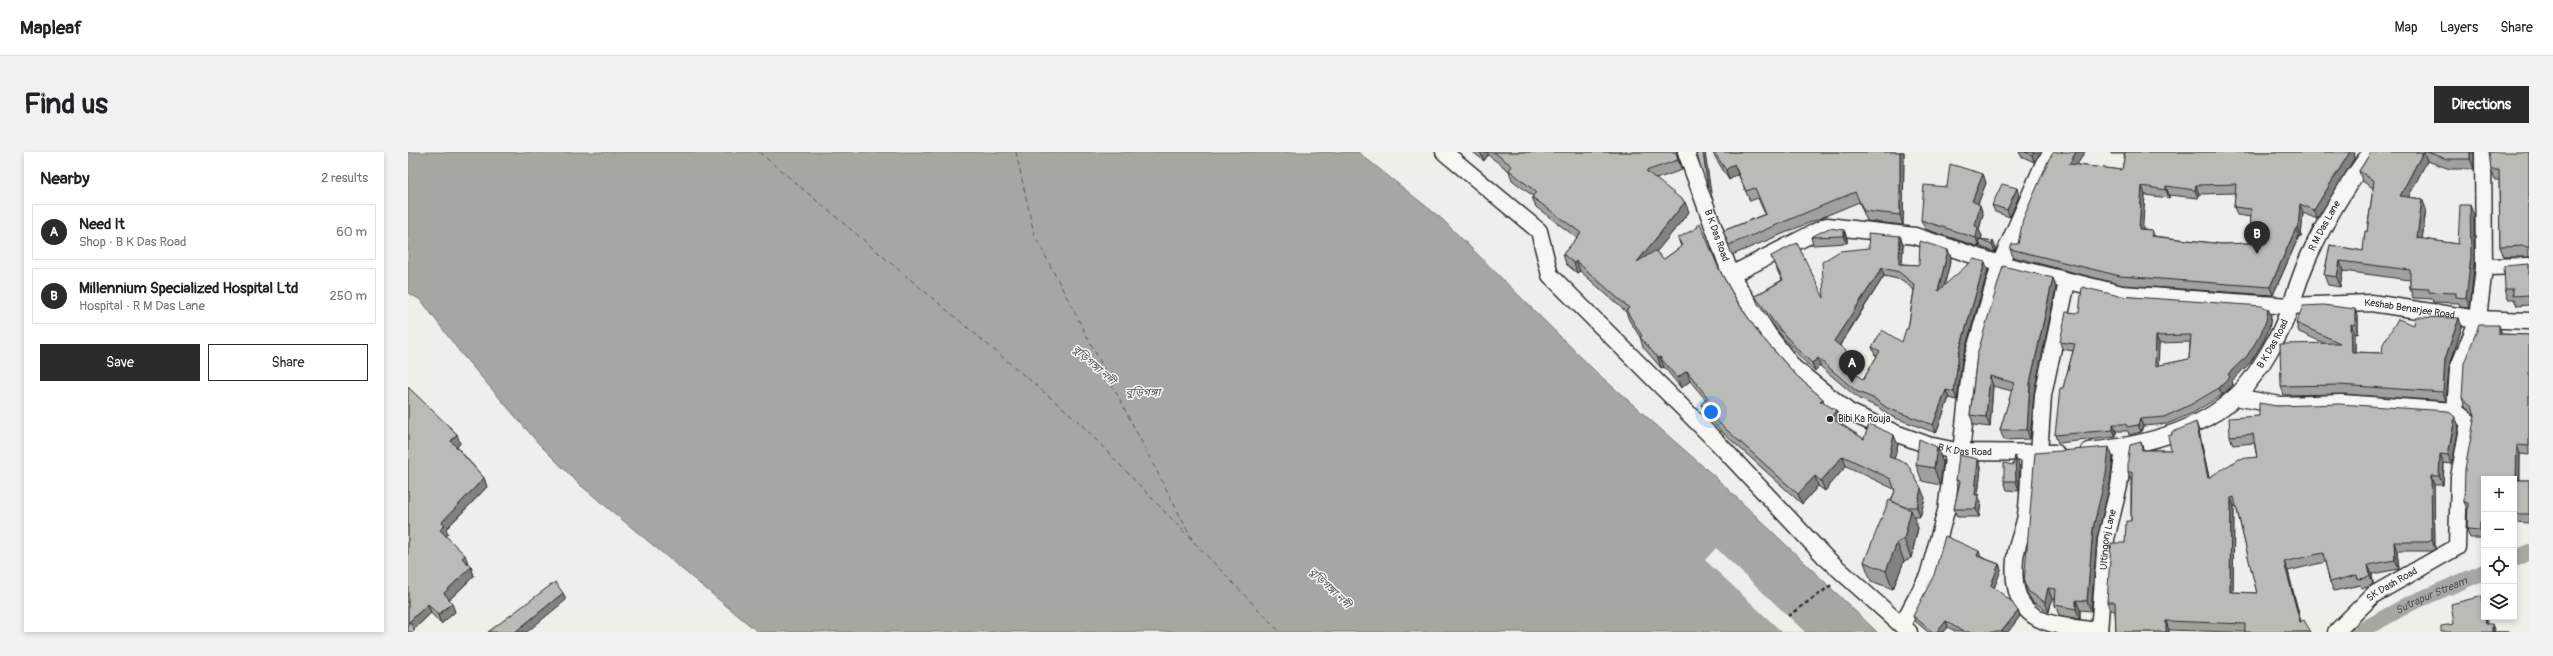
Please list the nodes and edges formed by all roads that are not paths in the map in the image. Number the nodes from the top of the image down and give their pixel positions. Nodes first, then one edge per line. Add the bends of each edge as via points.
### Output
1 (1444, 152) edge
2 (1686, 152) edge
3 (2053, 152) edge
4 (2371, 152) edge
5 (2483, 152) edge
6 (2000, 264) junction
7 (2529, 266) edge
8 (2484, 267) junction
9 (1731, 275) junction
10 (2067, 282) junction
11 (2289, 306) junction
12 (2478, 319) junction
13 (2529, 321) edge
14 (2235, 397) junction
15 (2455, 411) junction
16 (2124, 448) junction
17 (1958, 451) junction
18 (2034, 454) junction
19 (1906, 628) edge
20 (2099, 632) edge
21 (2336, 632) edge

1 - 19 street via 1539,231 1550,276 1718,442 1845,575
2 - 9 street, B K Das Road
3 - 6 street via 2044,162
4 - 11 street, R M Das Lane via 2342,192 2327,219
5 - 8 street
6 - 9 street, Keshab Benarjee Road via 1915,236 1826,226
6 - 10 street, Keshab Benarjee Road
6 - 17 street via 1971,363
7 - 8 street
8 - 12 street
9 - 17 street, B K Das Road via 1768,334 1794,368 1849,412 1928,445
10 - 11 street, Keshab Benarjee Road via 2122,294
10 - 18 street via 2043,395
11 - 12 street, Keshab Benarjee Road via 2371,303
11 - 14 street, B K Das Road via 2275,343
12 - 13 street, Keshab Benarjee Road
12 - 15 street via 2458,369
14 - 15 street via 2280,405 2342,403
14 - 16 street, B K Das Road via 2195,424
15 - 21 street, SK Dash Road via 2469,422 2459,477 2456,547 2373,595
16 - 18 street, B K Das Road
16 - 20 street, Ultingonj Lane via 2119,486 2106,539
17 - 18 street, B K Das Road
17 - 19 street via 1946,511 1928,576
18 - 20 street via 2026,515 2015,559 2015,590 2024,607 2038,619 2052,625

